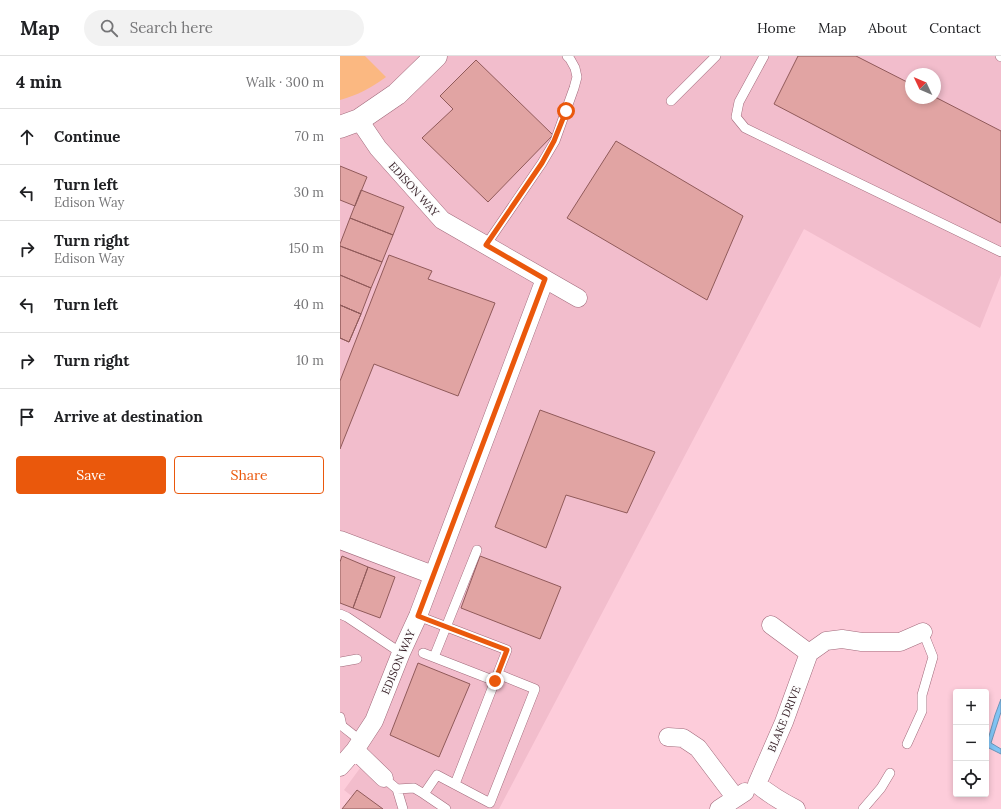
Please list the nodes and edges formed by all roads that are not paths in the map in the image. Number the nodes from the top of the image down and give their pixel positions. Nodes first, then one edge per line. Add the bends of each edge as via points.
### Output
1 (434, 56) edge
2 (567, 56) edge
3 (716, 56) edge
4 (764, 56) edge
5 (671, 101) dead end
6 (349, 124) edge
7 (486, 245) junction
8 (1001, 252) edge
9 (545, 279) junction
10 (578, 298) dead end
11 (340, 540) edge
12 (477, 550) dead end
13 (433, 575) junction
14 (340, 614) edge
15 (418, 616) junction
16 (771, 625) dead end
17 (446, 626) junction
18 (923, 632) joint
19 (401, 653) junction
20 (424, 653) dead end
21 (809, 653) junction
22 (434, 657) junction
23 (357, 659) dead end
24 (340, 662) edge
25 (496, 677) junction
26 (340, 717) edge
27 (668, 737) dead end
28 (907, 744) dead end
29 (358, 745) junction
30 (340, 767) edge
31 (890, 773) dead end
32 (390, 784) junction
33 (455, 784) junction
34 (757, 784) junction
35 (424, 794) junction
36 (735, 797) junction
37 (403, 809) edge
38 (446, 809) edge
39 (719, 809) edge
40 (796, 809) edge
41 (863, 809) edge

1 - 6 street via 397,94
2 - 7 lane via 575,68 577,77 554,141
3 - 5 lane
4 - 8 lane via 739,102 736,118 745,128
6 - 7 street, EDISON WAY via 378,148 442,220
7 - 9 street, EDISON WAY
9 - 10 street, EDISON WAY
9 - 13 street, EDISON WAY
11 - 13 street
12 - 17 lane
13 - 15 street, EDISON WAY
14 - 19 lane
15 - 17 lane
15 - 19 street, EDISON WAY
16 - 21 street
17 - 22 lane
17 - 25 lane via 507,650
18 - 21 street via 900,642 842,639 826,641
18 - 28 lane via 933,657 922,695 922,711
19 - 29 street, EDISON WAY via 374,721
20 - 22 lane
21 - 34 street, BLAKE DRIVE via 784,722
22 - 25 lane
23 - 24 lane
25 - 33 lane
25 - 33 lane via 535,689 490,803
26 - 29 lane via 342,726
27 - 36 street via 683,738 698,748
29 - 30 street, EDISON WAY
29 - 32 street
31 - 41 lane
32 - 35 lane via 414,788
32 - 37 lane
33 - 35 lane via 437,775
34 - 36 street
34 - 40 street
35 - 38 lane
36 - 39 street

